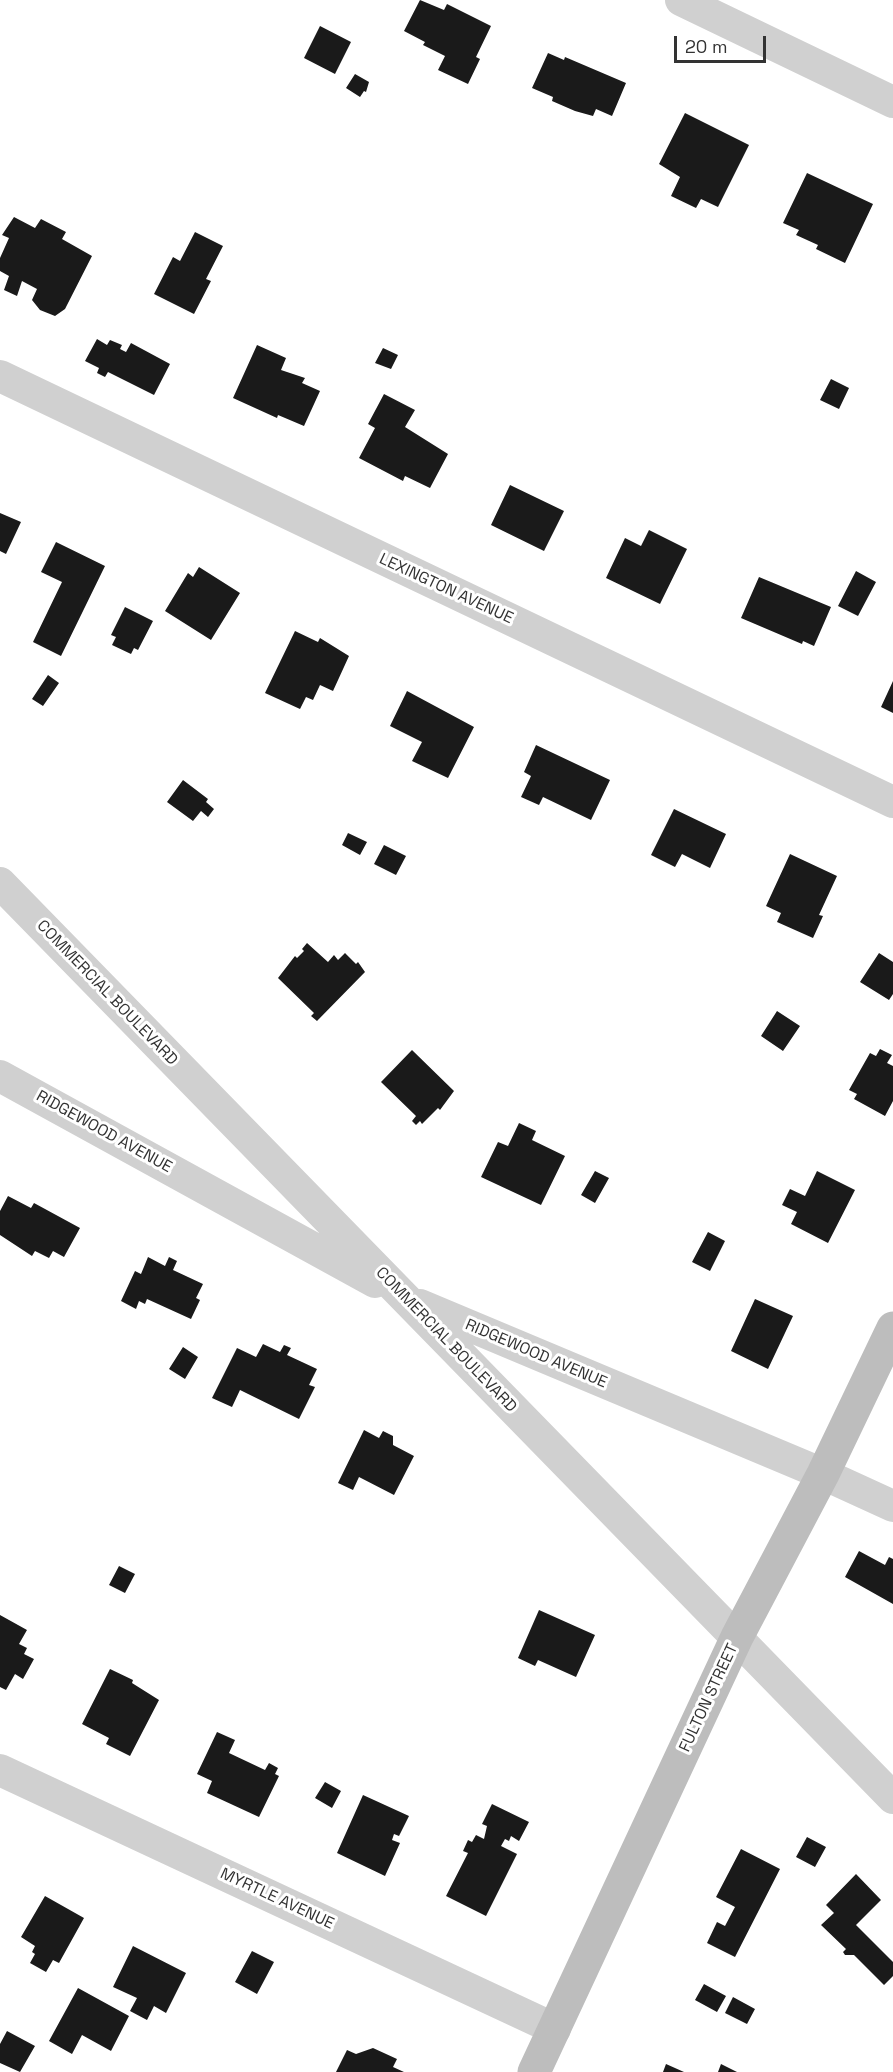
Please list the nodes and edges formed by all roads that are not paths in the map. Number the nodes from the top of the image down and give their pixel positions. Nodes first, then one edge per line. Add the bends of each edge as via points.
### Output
1 (681, 0) edge
2 (893, 102) edge
3 (0, 376) edge
4 (893, 802) edge
5 (0, 883) edge
6 (0, 1076) edge
7 (406, 1299) junction
8 (893, 1328) edge
9 (823, 1474) junction
10 (893, 1506) edge
11 (737, 1637) junction
12 (0, 1770) edge
13 (893, 1798) edge
14 (555, 2029) junction
15 (534, 2072) edge

1 - 2 street
3 - 4 street, LEXINGTON AVENUE
5 - 7 street, COMMERCIAL BOULEVARD
6 - 7 street, RIDGEWOOD AVENUE
7 - 9 street, RIDGEWOOD AVENUE
7 - 11 street, COMMERCIAL BOULEVARD
8 - 9 street, FULTON STREET
9 - 10 street, RIDGEWOOD AVENUE
9 - 11 street, FULTON STREET
11 - 13 street, COMMERCIAL BOULEVARD
11 - 14 street, FULTON STREET
12 - 14 street, MYRTLE AVENUE
14 - 15 street, FULTON STREET

